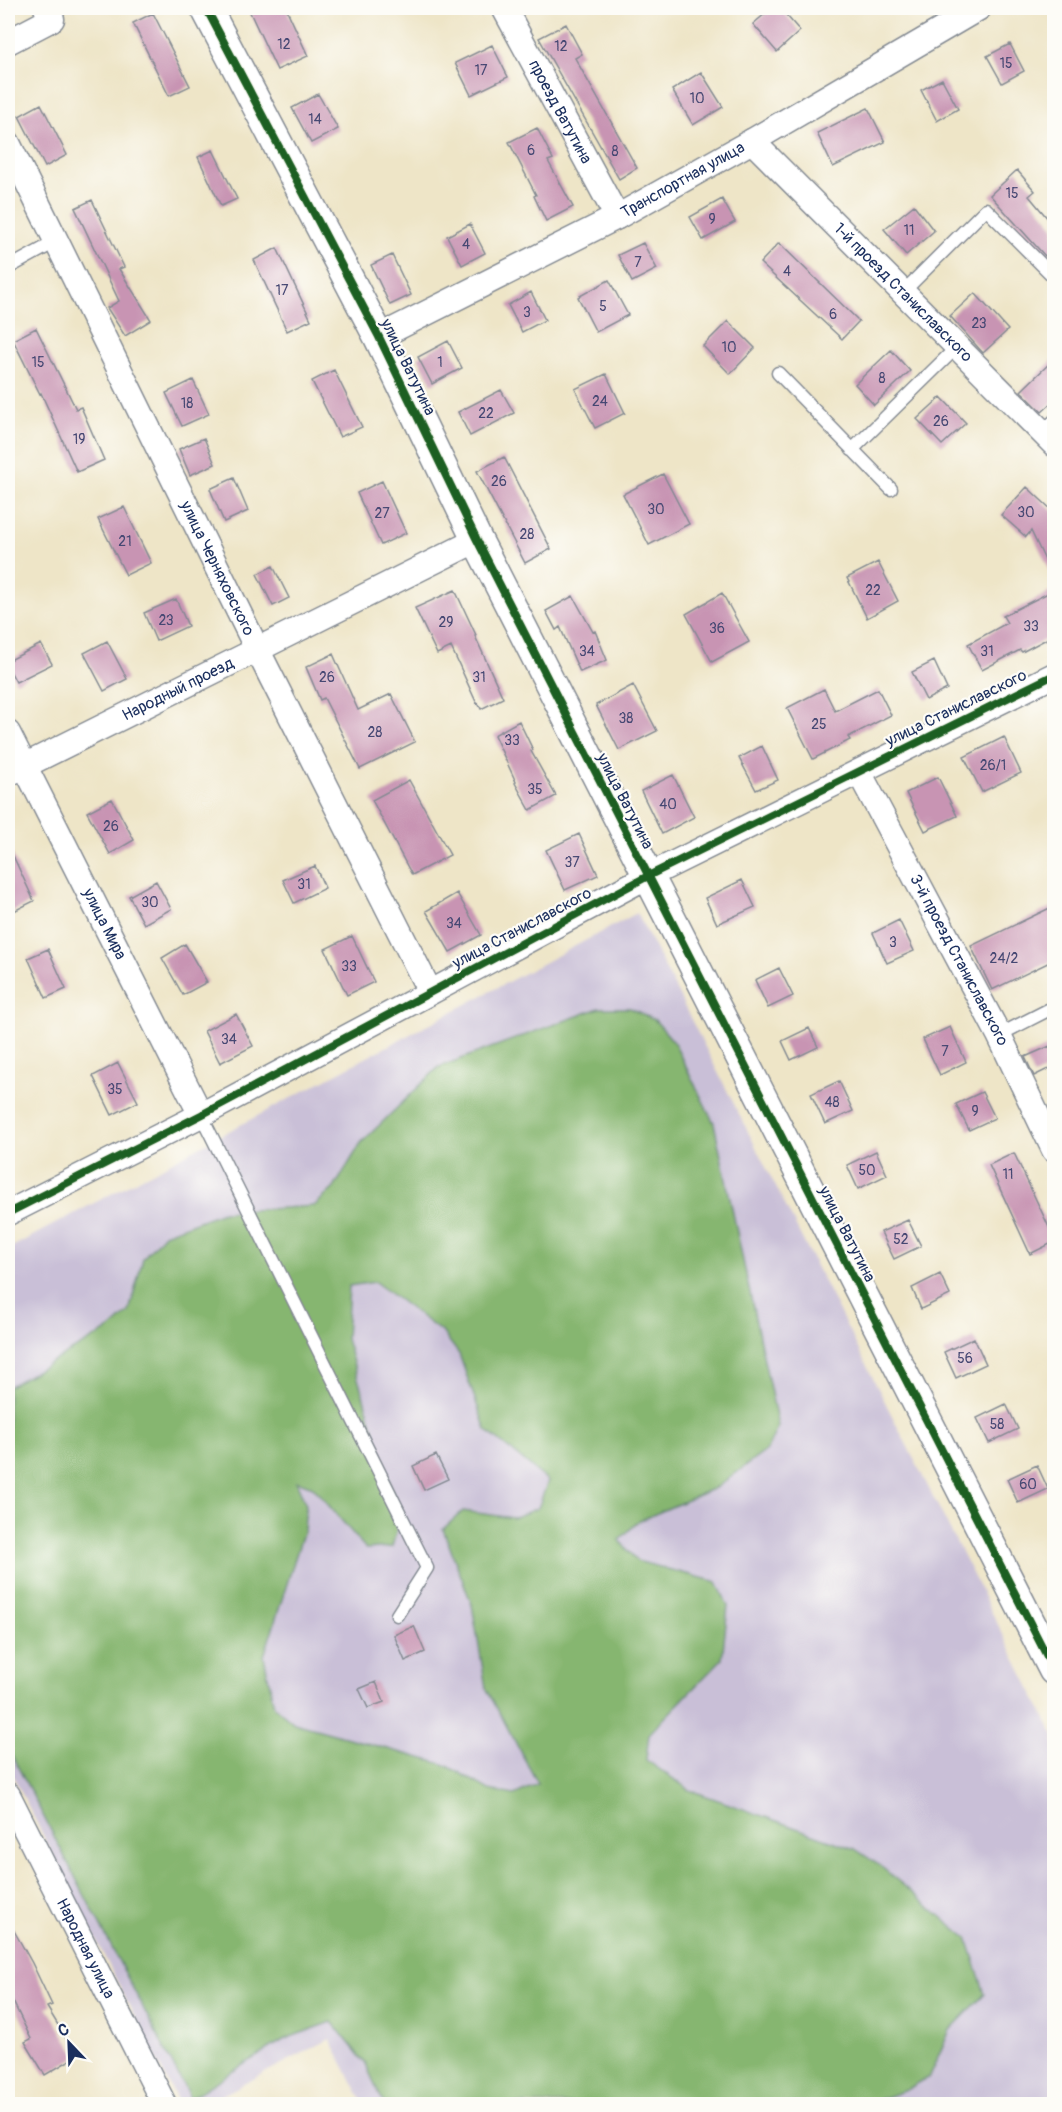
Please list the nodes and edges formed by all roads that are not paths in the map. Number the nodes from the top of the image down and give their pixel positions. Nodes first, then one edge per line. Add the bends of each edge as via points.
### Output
1 (46, 8) edge
2 (206, 8) edge
3 (504, 8) edge
4 (979, 8) edge
5 (8, 42) edge
6 (752, 141) junction
7 (8, 143) edge
8 (617, 217) junction
9 (57, 241) junction
10 (8, 268) edge
11 (1054, 277) edge
12 (903, 292) junction
13 (379, 337) junction
14 (958, 346) junction
15 (778, 373) dead end
16 (1051, 432) edge
17 (852, 450) junction
18 (891, 489) dead end
19 (477, 540) junction
20 (257, 649) junction
21 (1054, 675) edge
22 (8, 733) edge
23 (15, 769) edge
24 (859, 772) junction
25 (648, 876) junction
26 (430, 992) junction
27 (1054, 1007) edge
28 (999, 1035) junction
29 (201, 1115) junction
30 (1054, 1150) edge
31 (8, 1213) edge
32 (397, 1615) dead end
33 (1054, 1670) edge
34 (8, 1795) edge
35 (165, 2104) edge

1 - 5 street via 52,19
2 - 13 street, улица Ватутина
3 - 8 street, проезд Ватутина
4 - 6 street, Транспортная улица
6 - 8 street, Транспортная улица
6 - 12 street, 1-й проезд Станиславского
7 - 9 street, улица Черняховского
8 - 13 street, Транспортная улица
9 - 10 lane
9 - 20 street, улица Черняховского
11 - 12 lane via 986,209
12 - 14 street, 1-й проезд Станиславского
13 - 19 street, улица Ватутина
14 - 16 street, 1-й проезд Станиславского
14 - 17 lane
15 - 17 lane
17 - 18 lane
19 - 20 street, Народный проезд
19 - 25 street, улица Ватутина
20 - 23 street, Народный проезд
20 - 26 street, улица Черняховского
21 - 24 street, улица Станиславского
22 - 23 street, улица Мира
23 - 29 street, улица Мира
24 - 25 street, улица Станиславского
24 - 28 street, 3-й проезд Станиславского
25 - 26 street, улица Станиславского
25 - 33 street, улица Ватутина
26 - 29 street, улица Станиславского
27 - 28 lane
28 - 30 street, 3-й проезд Станиславского
29 - 31 street, улица Станиславского
29 - 32 lane via 427,1568
34 - 35 street, Народная улица

